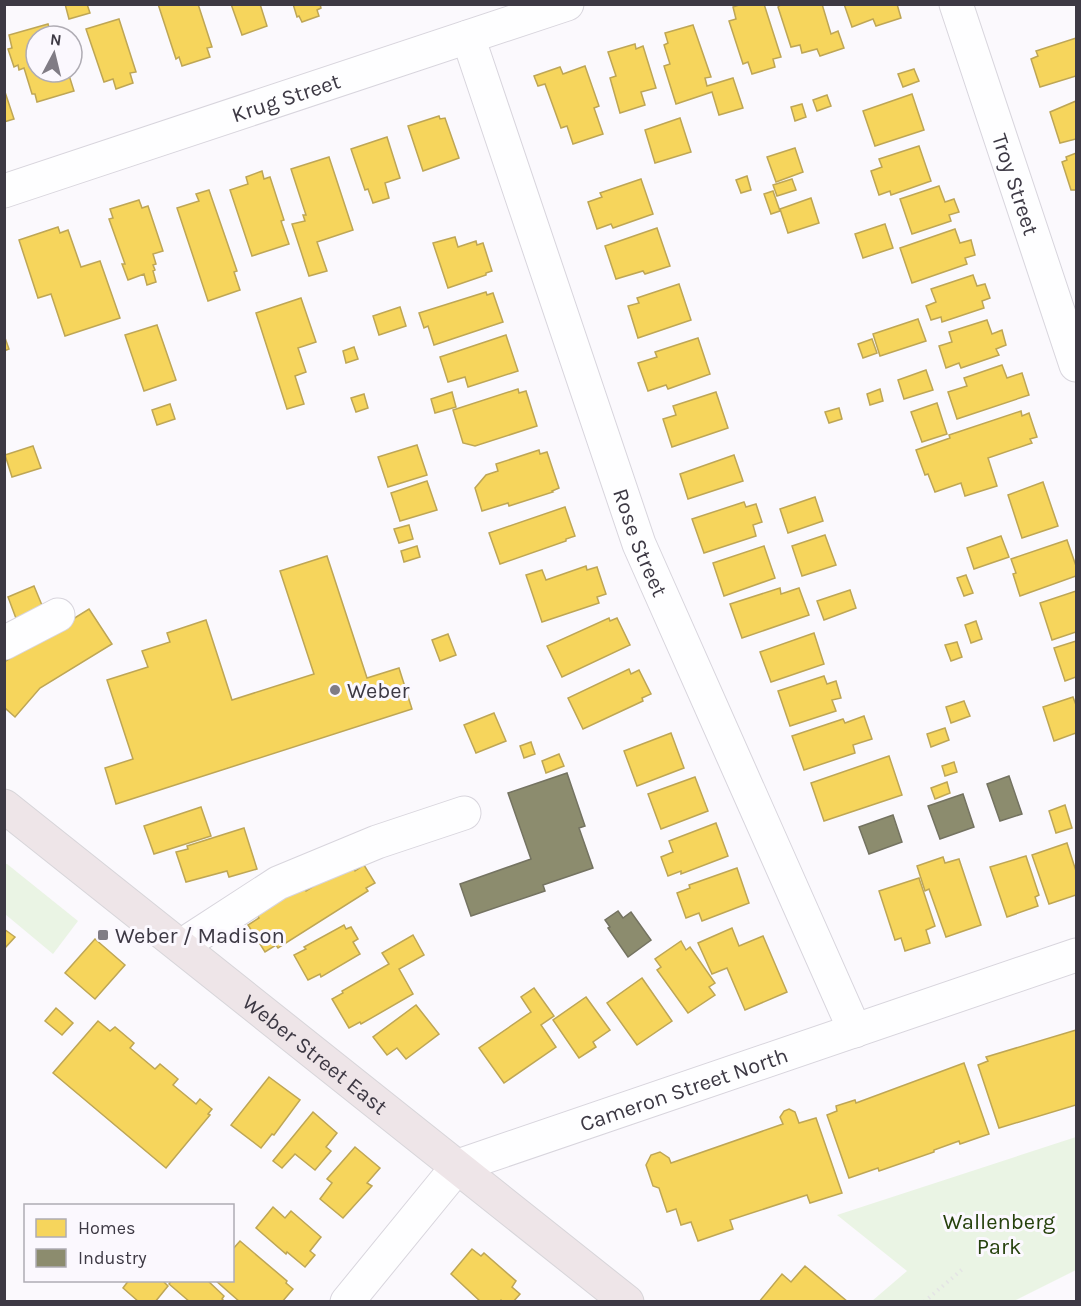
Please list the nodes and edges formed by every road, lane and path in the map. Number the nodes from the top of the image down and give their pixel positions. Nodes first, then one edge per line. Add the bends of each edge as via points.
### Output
1 (567, 4) edge
2 (956, 4) edge
3 (468, 37) junction
4 (4, 191) edge
5 (1077, 365) edge
6 (58, 615) dead end
7 (4, 643) edge
8 (4, 806) edge
9 (464, 813) dead end
10 (181, 946) junction
11 (1077, 955) edge
12 (855, 1031) junction
13 (458, 1166) junction
14 (965, 1267) dead end
15 (347, 1302) edge
16 (627, 1302) edge
17 (924, 1302) edge

1 - 3 street, Krug Street
2 - 5 street, Troy Street
3 - 4 street, Krug Street
3 - 12 street, Rose Street via 639,544
6 - 7 street
8 - 10 main road, Weber Street East
9 - 10 street via 377,842 278,883
10 - 13 main road, Weber Street East
11 - 12 street, Cameron Street North
12 - 13 street, Cameron Street North
13 - 15 street
13 - 16 main road, Weber Street East
14 - 17 path

